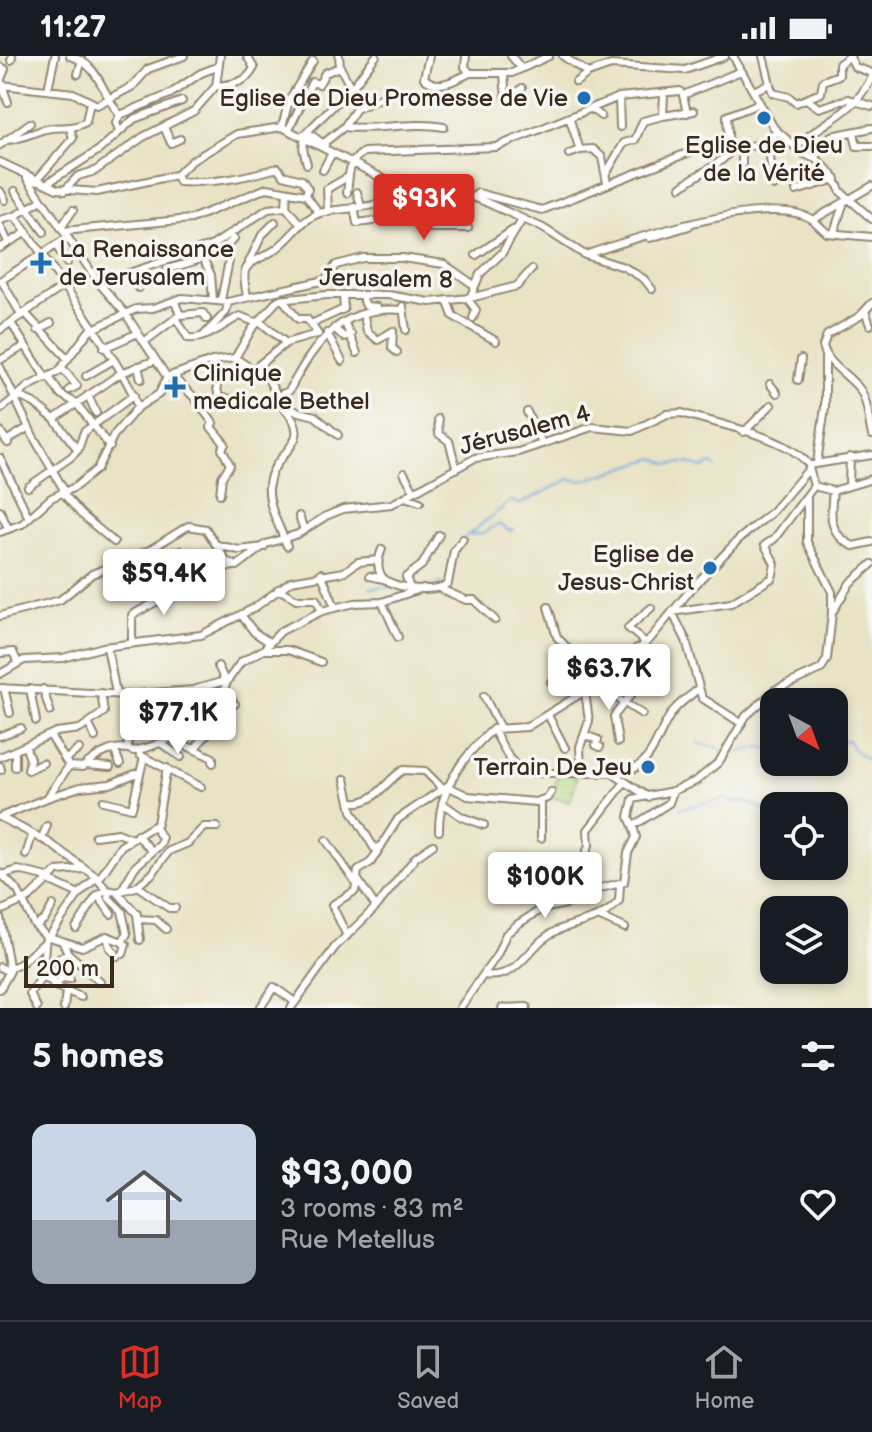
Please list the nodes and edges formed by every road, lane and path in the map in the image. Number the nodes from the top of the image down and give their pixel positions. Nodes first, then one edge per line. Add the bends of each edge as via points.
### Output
1 (55, 56) edge
2 (70, 56) edge
3 (184, 56) edge
4 (220, 56) edge
5 (247, 56) edge
6 (339, 56) edge
7 (376, 56) edge
8 (429, 56) edge
9 (466, 56) edge
10 (511, 56) edge
11 (549, 56) edge
12 (563, 56) edge
13 (725, 56) edge
14 (763, 56) edge
15 (736, 57) edge
16 (850, 57) edge
17 (169, 58) edge
18 (82, 60) junction
19 (313, 61) dead end
20 (0, 67) edge
21 (217, 67) junction
22 (340, 67) junction
23 (521, 68) junction
24 (741, 71) junction
25 (470, 73) junction
26 (588, 73) junction
27 (78, 74) dead end
28 (504, 74) junction
29 (872, 75) edge
30 (1, 81) edge
31 (576, 82) dead end
32 (770, 85) junction
33 (216, 86) junction
34 (351, 88) junction
35 (522, 88) dead end
36 (44, 90) junction
37 (680, 91) dead end
38 (753, 91) junction
39 (664, 93) junction
40 (385, 96) dead end
41 (619, 97) junction
42 (40, 99) dead end
43 (110, 100) junction
44 (587, 100) dead end
45 (182, 101) dead end
46 (809, 101) junction
47 (8, 102) dead end
48 (90, 102) junction
49 (857, 103) junction
50 (758, 104) junction
51 (872, 106) edge
52 (588, 108) junction
53 (120, 115) junction
54 (601, 116) dead end
55 (663, 116) junction
56 (569, 117) junction
57 (30, 123) dead end
58 (164, 127) junction
59 (344, 127) junction
60 (444, 127) dead end
61 (620, 127) dead end
62 (70, 128) junction
63 (286, 128) junction
64 (872, 128) edge
65 (119, 131) junction
66 (776, 133) junction
67 (854, 133) junction
68 (304, 137) junction
69 (180, 139) dead end
70 (3, 143) edge
71 (324, 145) junction
72 (872, 146) edge
73 (742, 147) junction
74 (796, 147) junction
75 (580, 150) junction
76 (729, 150) junction
77 (332, 153) junction
78 (569, 154) dead end
79 (815, 158) junction
80 (0, 162) edge
81 (742, 163) dead end
82 (307, 164) dead end
83 (352, 164) junction
84 (68, 170) junction
85 (323, 170) dead end
86 (607, 172) junction
87 (176, 175) junction
88 (78, 176) junction
89 (26, 178) junction
90 (346, 178) junction
91 (836, 179) junction
92 (36, 181) junction
93 (607, 183) junction
94 (46, 184) junction
95 (404, 185) junction
96 (774, 186) dead end
97 (872, 186) edge
98 (681, 187) dead end
99 (865, 190) junction
100 (0, 191) edge
101 (15, 191) dead end
102 (64, 191) junction
103 (796, 191) dead end
104 (287, 192) junction
105 (357, 192) dead end
106 (452, 192) junction
107 (347, 193) dead end
108 (306, 195) junction
109 (473, 197) junction
110 (872, 197) edge
111 (419, 199) junction
112 (5, 200) dead end
113 (42, 200) junction
114 (847, 200) junction
115 (358, 206) junction
116 (286, 207) junction
117 (28, 208) junction
118 (73, 210) dead end
119 (542, 210) junction
120 (324, 213) junction
121 (15, 216) junction
122 (872, 219) edge
123 (522, 220) junction
124 (813, 220) junction
125 (373, 221) dead end
126 (275, 222) dead end
127 (357, 223) junction
128 (532, 223) junction
129 (300, 224) junction
130 (348, 225) dead end
131 (0, 226) edge
132 (468, 228) dead end
133 (513, 230) junction
134 (27, 232) junction
135 (44, 232) dead end
136 (834, 232) junction
137 (64, 233) junction
138 (229, 234) junction
139 (872, 237) edge
140 (8, 242) junction
141 (84, 242) dead end
142 (57, 247) junction
143 (0, 248) edge
144 (75, 249) junction
145 (476, 255) dead end
146 (585, 255) junction
147 (44, 256) junction
148 (203, 258) junction
149 (363, 258) junction
150 (229, 261) dead end
151 (249, 262) junction
152 (67, 263) dead end
153 (366, 267) dead end
154 (167, 269) dead end
155 (532, 269) dead end
156 (126, 276) junction
157 (1, 280) edge
158 (99, 283) junction
159 (474, 285) junction
160 (62, 287) junction
161 (139, 288) dead end
162 (652, 289) dead end
163 (275, 290) junction
164 (247, 296) junction
165 (343, 296) junction
166 (362, 296) junction
167 (468, 298) junction
168 (403, 299) junction
169 (213, 300) junction
170 (281, 300) junction
171 (447, 300) junction
172 (225, 301) junction
173 (175, 302) junction
174 (872, 303) edge
175 (402, 310) junction
176 (371, 311) junction
177 (865, 311) junction
178 (125, 313) junction
179 (24, 315) junction
180 (178, 316) junction
181 (473, 318) dead end
182 (207, 319) dead end
183 (258, 322) junction
184 (11, 323) junction
185 (51, 323) dead end
186 (345, 323) junction
187 (311, 324) junction
188 (870, 325) edge
189 (93, 328) junction
190 (334, 328) junction
191 (0, 330) edge
192 (38, 330) junction
193 (406, 330) dead end
194 (138, 333) junction
195 (322, 334) junction
196 (351, 334) junction
197 (204, 335) junction
198 (496, 341) dead end
199 (144, 342) junction
200 (286, 343) junction
201 (23, 347) junction
202 (104, 348) junction
203 (397, 352) dead end
204 (824, 352) junction
205 (357, 353) dead end
206 (67, 358) junction
207 (235, 358) junction
208 (801, 359) dead end
209 (0, 360) edge
210 (156, 360) junction
211 (112, 361) junction
212 (212, 361) junction
213 (342, 361) dead end
214 (138, 366) junction
215 (0, 367) edge
216 (62, 368) junction
217 (255, 368) junction
218 (121, 373) junction
219 (86, 376) dead end
220 (170, 377) junction
221 (47, 378) junction
222 (141, 379) dead end
223 (798, 380) dead end
224 (3, 382) edge
225 (770, 384) dead end
226 (69, 390) dead end
227 (777, 393) dead end
228 (16, 395) junction
229 (88, 395) junction
230 (134, 395) junction
231 (277, 396) junction
232 (235, 399) dead end
233 (76, 403) junction
234 (771, 405) dead end
235 (137, 408) junction
236 (284, 408) junction
237 (0, 410) edge
238 (527, 412) dead end
239 (96, 413) dead end
240 (54, 419) junction
241 (438, 419) dead end
242 (29, 427) junction
243 (92, 427) junction
244 (0, 431) edge
245 (744, 432) junction
246 (338, 435) dead end
247 (872, 435) edge
248 (542, 443) junction
249 (110, 447) junction
250 (78, 450) junction
251 (872, 455) edge
252 (850, 457) junction
253 (0, 458) edge
254 (811, 466) junction
255 (456, 467) junction
256 (54, 469) junction
257 (404, 473) dead end
258 (872, 479) edge
259 (849, 484) junction
260 (814, 486) junction
261 (28, 487) dead end
262 (63, 491) junction
263 (414, 491) junction
264 (833, 491) junction
265 (220, 494) dead end
266 (807, 496) junction
267 (405, 497) junction
268 (420, 502) dead end
269 (0, 511) edge
270 (299, 516) dead end
271 (29, 518) junction
272 (8, 528) junction
273 (304, 530) junction
274 (0, 532) edge
275 (439, 535) dead end
276 (284, 538) junction
277 (463, 539) dead end
278 (114, 542) dead end
279 (872, 542) edge
280 (217, 545) junction
281 (287, 546) dead end
282 (264, 547) junction
283 (382, 549) dead end
284 (180, 551) dead end
285 (379, 560) junction
286 (872, 564) edge
287 (234, 566) junction
288 (321, 573) junction
289 (370, 576) dead end
290 (383, 579) junction
291 (171, 582) dead end
292 (409, 585) junction
293 (423, 588) junction
294 (278, 589) junction
295 (441, 589) junction
296 (382, 602) junction
297 (335, 607) junction
298 (548, 607) dead end
299 (651, 608) dead end
300 (322, 611) junction
301 (672, 612) junction
302 (832, 613) junction
303 (659, 614) dead end
304 (0, 616) edge
305 (242, 616) junction
306 (495, 620) dead end
307 (668, 620) junction
308 (398, 637) dead end
309 (269, 642) junction
310 (646, 643) junction
311 (132, 644) junction
312 (107, 647) junction
313 (637, 648) junction
314 (263, 650) junction
315 (0, 653) edge
316 (662, 660) dead end
317 (321, 662) dead end
318 (18, 663) junction
319 (218, 666) dead end
320 (651, 669) junction
321 (0, 674) edge
322 (227, 680) junction
323 (551, 682) dead end
324 (600, 682) junction
325 (2, 688) edge
326 (699, 688) junction
327 (30, 689) junction
328 (43, 689) junction
329 (223, 692) junction
330 (584, 692) junction
331 (101, 693) junction
332 (116, 693) junction
333 (163, 693) junction
334 (126, 695) junction
335 (484, 696) dead end
336 (235, 704) dead end
337 (623, 704) junction
338 (50, 711) dead end
339 (10, 713) dead end
340 (642, 714) dead end
341 (548, 715) junction
342 (200, 718) junction
343 (36, 721) dead end
344 (741, 723) junction
345 (89, 725) junction
346 (148, 726) dead end
347 (127, 727) junction
348 (21, 728) dead end
349 (496, 728) junction
350 (50, 735) junction
351 (585, 735) junction
352 (0, 736) edge
353 (95, 737) dead end
354 (177, 737) junction
355 (618, 742) dead end
356 (162, 744) junction
357 (600, 747) dead end
358 (26, 748) junction
359 (195, 748) junction
360 (565, 748) dead end
361 (79, 749) dead end
362 (131, 749) junction
363 (115, 751) junction
364 (15, 753) junction
365 (0, 757) edge
366 (144, 757) junction
367 (181, 757) dead end
368 (43, 763) dead end
369 (67, 763) junction
370 (213, 763) dead end
371 (120, 764) dead end
372 (86, 765) junction
373 (15, 767) dead end
374 (110, 767) dead end
375 (167, 768) junction
376 (581, 771) junction
377 (140, 772) junction
378 (612, 773) junction
379 (345, 779) dead end
380 (625, 782) junction
381 (633, 786) junction
382 (201, 787) dead end
383 (445, 787) junction
384 (673, 791) junction
385 (551, 792) dead end
386 (648, 797) junction
387 (47, 798) junction
388 (633, 799) junction
389 (541, 800) junction
390 (103, 801) dead end
391 (350, 802) junction
392 (442, 803) junction
393 (588, 813) dead end
394 (598, 814) junction
395 (0, 817) edge
396 (484, 825) dead end
397 (47, 826) dead end
398 (633, 826) junction
399 (217, 827) dead end
400 (155, 828) junction
401 (439, 831) dead end
402 (32, 836) junction
403 (95, 836) dead end
404 (134, 837) junction
405 (541, 838) dead end
406 (41, 839) junction
407 (326, 840) dead end
408 (433, 845) dead end
409 (380, 847) junction
410 (151, 850) dead end
411 (26, 855) dead end
412 (84, 869) junction
413 (1, 874) edge
414 (47, 878) junction
415 (98, 878) junction
416 (355, 880) junction
417 (620, 885) junction
418 (137, 886) junction
419 (107, 890) junction
420 (119, 892) junction
421 (79, 894) junction
422 (582, 894) junction
423 (98, 895) junction
424 (24, 900) junction
425 (53, 905) dead end
426 (376, 907) junction
427 (175, 908) dead end
428 (0, 914) edge
429 (111, 914) dead end
430 (600, 917) junction
431 (138, 919) junction
432 (36, 926) junction
433 (76, 928) dead end
434 (625, 928) dead end
435 (166, 929) dead end
436 (107, 936) junction
437 (347, 936) junction
438 (46, 939) junction
439 (140, 940) dead end
440 (62, 941) junction
441 (122, 942) junction
442 (71, 955) junction
443 (0, 967) edge
444 (71, 967) dead end
445 (9, 968) junction
446 (483, 975) junction
447 (44, 976) junction
448 (70, 979) dead end
449 (100, 982) dead end
450 (0, 989) edge
451 (66, 991) junction
452 (81, 997) dead end
453 (293, 1005) edge
454 (527, 1007) edge
455 (37, 1008) edge
456 (64, 1008) edge
457 (260, 1008) edge
458 (460, 1008) edge
459 (502, 1008) edge

1 - 36 street
2 - 18 street
3 - 17 street
4 - 21 street
5 - 33 street via 254,68 251,75
6 - 22 street
7 - 34 street
8 - 25 street via 424,78 431,84
9 - 25 street
10 - 23 street
11 - 23 street
12 - 26 street
13 - 26 street via 685,70 611,65
14 - 32 street
15 - 24 street
16 - 29 street via 855,67
16 - 46 street via 839,64 839,75 822,82 821,93
17 - 43 street
18 - 27 street
18 - 43 street
19 - 63 street via 289,100
20 - 30 street via 5,69
21 - 33 street
21 - 53 street
22 - 34 street
22 - 63 street via 325,73 319,84 312,82
23 - 28 street
24 - 38 street
24 - 55 street via 683,95 690,112
25 - 28 street
26 - 31 street
28 - 35 street via 506,98
29 - 49 street
30 - 36 street
30 - 47 street
32 - 38 street
32 - 46 street via 773,93 796,103
33 - 58 street via 194,111
34 - 68 street
36 - 42 street
36 - 48 street via 73,93
37 - 39 street
38 - 50 street
39 - 41 street
39 - 55 street
40 - 59 street via 356,109
41 - 52 street
41 - 61 street
43 - 48 street
43 - 53 street
44 - 52 street
45 - 65 street via 134,119
46 - 49 street via 824,108 848,99
48 - 62 street via 86,122
49 - 51 street
49 - 74 street via 845,115 816,124
50 - 66 street
50 - 76 street via 727,116
52 - 54 street
52 - 56 street
53 - 65 street
55 - 86 street via 643,121 635,140 624,143
56 - 75 street
56 - 83 street via 496,147 370,151
57 - 70 street
58 - 69 street via 171,143
58 - 88 street
59 - 60 street
59 - 71 street
62 - 70 street
62 - 92 street via 73,138
63 - 68 street
63 - 87 street via 237,134
64 - 67 street
65 - 84 street
66 - 73 street
66 - 74 street
66 - 96 street via 770,158
67 - 72 street via 857,146
67 - 79 street via 831,136
68 - 71 street via 310,134
68 - 82 street
71 - 77 street
73 - 76 street
73 - 81 street
74 - 79 street
75 - 78 street
75 - 86 street via 597,151
76 - 93 street via 695,150
76 - 98 street via 719,164
77 - 83 street
77 - 85 street
79 - 91 street
80 - 89 street
83 - 90 street
83 - 95 street
84 - 88 street
84 - 94 street
86 - 93 street
87 - 102 street via 97,192
87 - 108 street via 179,182 202,183 244,180 278,168 283,175 302,180
88 - 102 street
89 - 92 street
89 - 113 street
90 - 107 street
90 - 120 street via 327,189
91 - 103 street
91 - 114 street
92 - 94 street
93 - 119 street
94 - 102 street
95 - 106 street
95 - 111 street via 408,197
95 - 115 street via 390,199
97 - 99 street
99 - 110 street
99 - 114 street
100 - 112 street
101 - 117 street
104 - 108 street
104 - 116 street
104 - 137 street via 267,188 191,219
105 - 115 street
106 - 109 street
106 - 111 street via 440,199
108 - 120 street
109 - 119 street via 478,193
109 - 123 street
111 - 132 street via 429,228
113 - 117 street
113 - 137 street
114 - 122 street
114 - 124 street
114 - 136 street
115 - 120 street
115 - 127 street
116 - 129 street
116 - 138 street via 268,209
117 - 121 street
117 - 135 street
118 - 137 street
119 - 128 street
120 - 129 street
121 - 131 street
121 - 134 street
123 - 128 street
123 - 133 street, Jerusalem 8
124 - 136 street via 820,230
124 - 146 street via 793,212 736,214 693,225 678,223
125 - 127 street
126 - 151 street
127 - 130 street
128 - 146 street
129 - 151 street via 279,246
131 - 140 street
133 - 145 street
133 - 159 street, Jerusalem 8 via 502,253
134 - 140 street
134 - 147 street
136 - 139 street
137 - 142 street
137 - 144 street
138 - 148 street via 234,238 231,243
138 - 156 street via 213,245
140 - 143 street
141 - 144 street
142 - 147 street
142 - 152 street
144 - 158 street
146 - 162 street via 624,267
147 - 157 street
147 - 160 street
148 - 154 street
148 - 169 street
149 - 153 street
149 - 159 street via 444,264
149 - 163 street via 336,265 325,280
150 - 172 street
151 - 164 street via 243,273
155 - 167 street via 517,286
156 - 158 street
156 - 161 street
157 - 179 street
158 - 178 street
159 - 167 street, Jerusalem 8
160 - 179 street
160 - 189 street
163 - 164 street
163 - 170 street
164 - 172 street
165 - 166 street, Jerusalem 8
165 - 170 street, Jerusalem 8
165 - 187 street via 344,309
166 - 168 street, Jerusalem 8
166 - 176 street
167 - 171 street, Jerusalem 8
167 - 181 street via 476,310
168 - 171 street, Jerusalem 8
168 - 175 street
169 - 172 street
169 - 173 street
170 - 183 street
170 - 187 street via 298,319 304,317
171 - 198 street via 453,316
172 - 197 street via 226,312
173 - 178 street
173 - 180 street
174 - 177 street
175 - 176 street
175 - 193 street
176 - 186 street
176 - 203 street via 367,331 378,340 393,331 392,348
177 - 188 street
177 - 204 street via 827,335
178 - 189 street
178 - 194 street
179 - 184 street
179 - 192 street
180 - 182 street via 203,313
180 - 197 street via 188,338
180 - 199 street
183 - 197 street via 240,316
183 - 200 street
183 - 207 street
184 - 191 street
184 - 201 street
185 - 192 street
186 - 190 street
186 - 196 street
187 - 195 street
189 - 202 street
189 - 206 street
190 - 195 street
190 - 196 street via 344,337
192 - 206 street
194 - 199 street
194 - 202 street
195 - 200 street
195 - 213 street
195 - 231 street via 289,391
196 - 205 street
199 - 210 street
200 - 217 street
201 - 209 street
201 - 221 street
202 - 211 street
204 - 247 street via 860,389
204 - 254 street via 825,407
206 - 216 street
207 - 212 street
207 - 217 street
208 - 223 street
210 - 214 street
210 - 220 street
211 - 218 street
211 - 219 street
212 - 220 street
212 - 232 street via 219,398
214 - 218 street
214 - 222 street
215 - 224 street
216 - 221 street
216 - 226 street via 77,386
217 - 231 street
218 - 229 street
218 - 230 street
220 - 235 street via 159,394
220 - 265 street via 205,410 225,444 222,449 230,465
221 - 228 street
221 - 233 street
224 - 228 street
225 - 227 street
228 - 237 street
228 - 240 street
228 - 242 street
229 - 233 street
229 - 239 street
230 - 235 street
230 - 243 street
231 - 236 street
233 - 240 street
233 - 243 street
234 - 245 street
235 - 249 street
236 - 246 street via 320,418
236 - 276 street via 293,417 297,436 274,466 269,482
238 - 248 street
240 - 250 street
241 - 255 street via 439,434 449,441
242 - 244 street via 7,442
242 - 256 street
243 - 249 street
243 - 250 street via 84,432
245 - 248 street, Jérusalem 4 via 674,413 632,431 599,426
245 - 254 street, Jérusalem 4 via 784,444
248 - 255 street, Jérusalem 4
249 - 262 street via 90,476
250 - 256 street
251 - 252 street
252 - 254 street
252 - 259 street
253 - 271 street
254 - 260 street
254 - 301 street
255 - 263 street, Jérusalem 4
256 - 261 street
256 - 262 street
257 - 263 street
258 - 259 street
259 - 264 street
260 - 264 street
260 - 266 street
262 - 271 street
262 - 278 street
263 - 267 street, Jérusalem 4
264 - 279 street via 830,513 837,534 853,546
266 - 301 street via 765,545 775,564 772,578 731,603
266 - 302 street via 807,542 832,592
267 - 268 street
267 - 273 street, Jérusalem 4 via 392,504 343,509
269 - 272 street
270 - 273 street
271 - 272 street
272 - 274 street
273 - 276 street, Jérusalem 4
275 - 292 street via 422,565 406,577
276 - 281 street
276 - 282 street, Jérusalem 4
277 - 295 street
280 - 282 street via 239,550
280 - 287 street
280 - 304 street via 206,529 188,526 148,551 92,574 60,600
282 - 287 street, Jérusalem 4
283 - 285 street
284 - 287 street via 201,571
285 - 288 street via 358,562 344,572
285 - 290 street
286 - 302 street via 850,583
288 - 294 street
288 - 297 street
289 - 290 street
290 - 292 street
291 - 311 street via 163,598 132,615
292 - 293 street
293 - 295 street
293 - 296 street
294 - 300 street via 296,599 316,599
294 - 305 street
295 - 306 street via 476,601
296 - 297 street
296 - 308 street
297 - 300 street
298 - 324 street via 564,647
299 - 310 street via 628,628
300 - 309 street
301 - 307 street
301 - 326 street
302 - 344 street via 821,669 775,690
303 - 307 street
305 - 309 street
305 - 311 street via 189,639
307 - 310 street
309 - 314 street
310 - 313 street
311 - 312 street
312 - 318 street
312 - 332 street
313 - 320 street
313 - 324 street
314 - 317 street via 288,650
314 - 322 street via 241,662
315 - 318 street via 13,652
316 - 320 street
318 - 321 street
319 - 322 street
320 - 337 street
322 - 329 street
322 - 333 street
323 - 330 street via 560,673
324 - 330 street
324 - 337 street
325 - 327 street
325 - 339 street
326 - 344 street via 705,702
326 - 378 street via 669,717 649,758 630,771
327 - 328 street
327 - 343 street
328 - 331 street
328 - 338 street
329 - 336 street
329 - 342 street
330 - 341 street
330 - 351 street via 589,721
331 - 332 street
331 - 345 street via 104,712
332 - 334 street
333 - 334 street
333 - 354 street via 162,710
334 - 347 street
335 - 349 street
337 - 340 street
337 - 355 street via 614,716
341 - 349 street via 519,730
341 - 360 street
342 - 354 street
342 - 359 street via 209,732
344 - 384 street via 719,762
345 - 350 street
345 - 353 street
346 - 347 street
347 - 362 street
348 - 352 street
349 - 376 street via 509,758 523,773
349 - 383 street
350 - 358 street
350 - 369 street
351 - 357 street via 598,740
351 - 376 street
354 - 356 street
354 - 359 street
356 - 362 street
356 - 367 street
358 - 364 street
358 - 368 street via 28,770
359 - 370 street
361 - 369 street
362 - 363 street
362 - 366 street
363 - 371 street
363 - 372 street via 101,753
364 - 365 street
364 - 373 street
366 - 375 street
366 - 377 street
369 - 372 street
369 - 387 street
372 - 374 street
375 - 382 street
375 - 400 street
376 - 378 street
377 - 387 street
377 - 390 street via 132,808
378 - 380 street
379 - 391 street
380 - 381 street
380 - 394 street
381 - 386 street
381 - 388 street
383 - 389 street via 463,796
383 - 391 street via 425,771 403,770 372,799
383 - 392 street
383 - 409 street via 398,819
384 - 386 street
384 - 398 street via 669,803
385 - 389 street
386 - 388 street
387 - 395 street
388 - 398 street
389 - 405 street
391 - 409 street via 366,837 374,848
392 - 396 street
392 - 401 street
393 - 394 street
394 - 422 street via 575,878
395 - 402 street
397 - 406 street
398 - 417 street via 636,837 628,853 627,877
399 - 418 street via 207,826 169,851
400 - 404 street
400 - 420 street via 161,844 135,867
402 - 406 street
402 - 411 street
403 - 404 street
404 - 410 street
404 - 415 street
406 - 412 street
407 - 416 street
408 - 426 street via 416,857
409 - 416 street
412 - 414 street via 61,870
412 - 415 street
413 - 414 street via 18,870
413 - 424 street
414 - 421 street
414 - 424 street
415 - 419 street
415 - 421 street
416 - 426 street
416 - 437 street via 355,891 332,905
417 - 422 street
417 - 430 street via 619,901
418 - 420 street
418 - 427 street
419 - 420 street
419 - 423 street
419 - 441 street via 123,915 127,934
420 - 431 street
421 - 438 street
422 - 446 street via 538,911 511,930
423 - 429 street
423 - 433 street
424 - 428 street
424 - 432 street
425 - 432 street
426 - 437 street
428 - 445 street
430 - 434 street
430 - 446 street via 544,938 512,970
431 - 435 street via 156,920
431 - 439 street
432 - 438 street
436 - 440 street via 82,947
436 - 441 street
436 - 441 street via 110,948 120,955 126,945
437 - 453 street
438 - 440 street
438 - 445 street
438 - 447 street
440 - 442 street
442 - 444 street
442 - 447 street
442 - 449 street
443 - 445 street
445 - 450 street
446 - 458 street
447 - 448 street via 57,984
447 - 451 street
447 - 455 street via 30,994
451 - 452 street
451 - 456 street
453 - 457 street via 274,987
454 - 459 street

